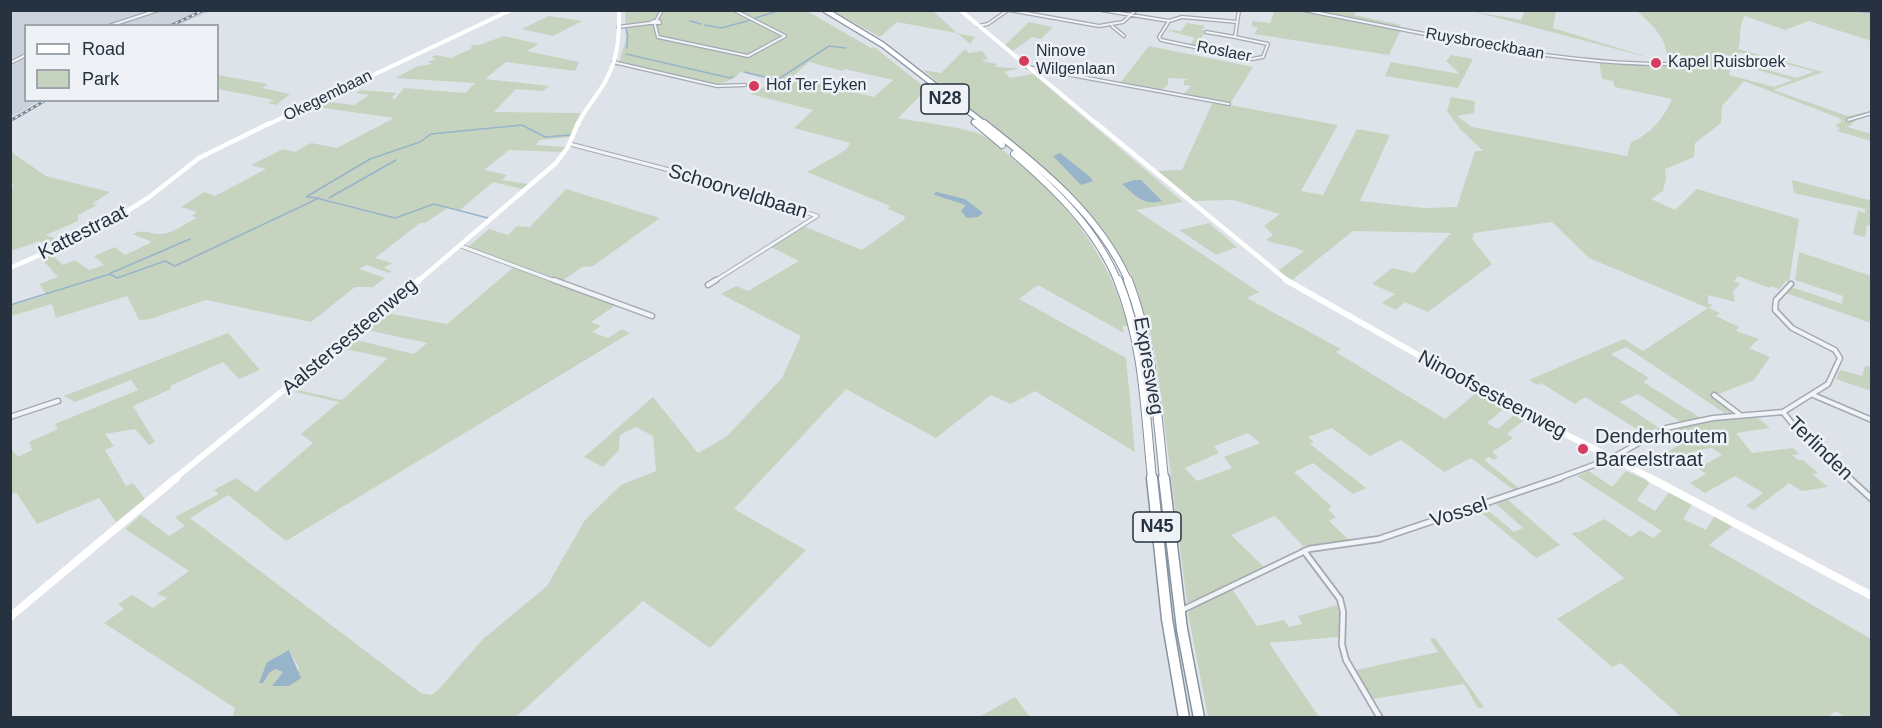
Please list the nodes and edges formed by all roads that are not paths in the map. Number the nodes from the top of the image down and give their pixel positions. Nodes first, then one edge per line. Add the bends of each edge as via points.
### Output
1 (158, 10) edge
2 (511, 10) edge
3 (619, 10) edge
4 (662, 10) edge
5 (734, 10) edge
6 (817, 10) edge
7 (825, 10) edge
8 (960, 10) edge
9 (1009, 10) edge
10 (1101, 10) edge
11 (1136, 10) edge
12 (1239, 10) edge
13 (1303, 10) edge
14 (1133, 14) junction
15 (1169, 21) junction
16 (1238, 22) junction
17 (656, 23) junction
18 (115, 24) edge
19 (979, 26) junction
20 (1112, 26) junction
21 (618, 27) junction
22 (1206, 32) dead end
23 (1124, 36) dead end
24 (1235, 37) junction
25 (24, 56) edge
26 (613, 62) junction
27 (10, 63) edge
28 (1668, 64) dead end
29 (1027, 67) junction
30 (745, 85) dead end
31 (1229, 104) dead end
32 (1872, 113) edge
33 (1848, 120) dead end
34 (570, 144) junction
35 (153, 193) joint
36 (461, 246) junction
37 (10, 268) edge
38 (1791, 284) dead end
39 (708, 285) dead end
40 (652, 316) dead end
41 (1141, 336) junction
42 (1714, 395) dead end
43 (1813, 395) junction
44 (58, 401) dead end
45 (1783, 412) junction
46 (1739, 415) junction
47 (10, 417) edge
48 (1872, 420) edge
49 (1610, 459) junction
50 (1872, 499) edge
51 (1304, 551) junction
52 (1872, 596) edge
53 (1179, 611) junction
54 (10, 617) edge
55 (1185, 717) edge
56 (1199, 717) edge
57 (1380, 717) edge

1 - 18 street
2 - 35 main road, Okegembaan via 199,158
3 - 21 main road, Aalstersesteenweg
4 - 17 street
5 - 17 street via 785,37 748,56 658,37
6 - 41 highway, Expresweg / N28 via 891,55 1074,209 1106,255
7 - 41 highway, Expresweg / N28 via 896,53 1071,197 1120,264 1136,299
8 - 19 main road, Ninoofsesteenweg
9 - 19 street
9 - 20 street
10 - 14 street, Roslaer
11 - 14 street
12 - 16 street, Roslaer
13 - 28 street, Ruysbroeckbaan via 1570,59
14 - 15 street, Roslaer
14 - 20 street
15 - 16 street, Roslaer via 1182,17
15 - 24 street, Roslaer via 1159,36 1161,40 1254,59 1263,57 1267,43
16 - 24 street, Roslaer
17 - 21 street
19 - 29 main road, Ninoofsesteenweg
20 - 23 street
21 - 26 main road, Aalstersesteenweg via 619,47
22 - 24 street, Roslaer
25 - 27 street
26 - 30 street via 717,86
26 - 34 main road, Aalstersesteenweg via 605,83 585,108
29 - 31 street
29 - 49 main road, Ninoofsesteenweg via 1282,278
32 - 33 street
34 - 36 main road, Aalstersesteenweg via 556,163
34 - 39 street, Schoorveldbaan via 723,184 817,216
35 - 37 main road, Kattestraat via 97,231
36 - 40 street
36 - 54 main road, Aalstersesteenweg
38 - 43 street, Terlinden via 1776,300 1774,310 1799,333 1840,355 1828,384
41 - 53 highway, Expresweg / N45
41 - 55 highway, Expresweg / N45 via 1167,618
42 - 46 street
43 - 45 street, Terlinden
43 - 48 street
44 - 47 street
45 - 46 street, Vossel
45 - 50 street, Terlinden via 1799,432
46 - 49 street, Vossel via 1666,428
49 - 51 street, Vossel via 1379,539
49 - 52 main road, Ninoofsesteenweg
51 - 53 street, Vossel
51 - 57 street via 1340,600 1345,656
53 - 56 highway, Expresweg / N45

